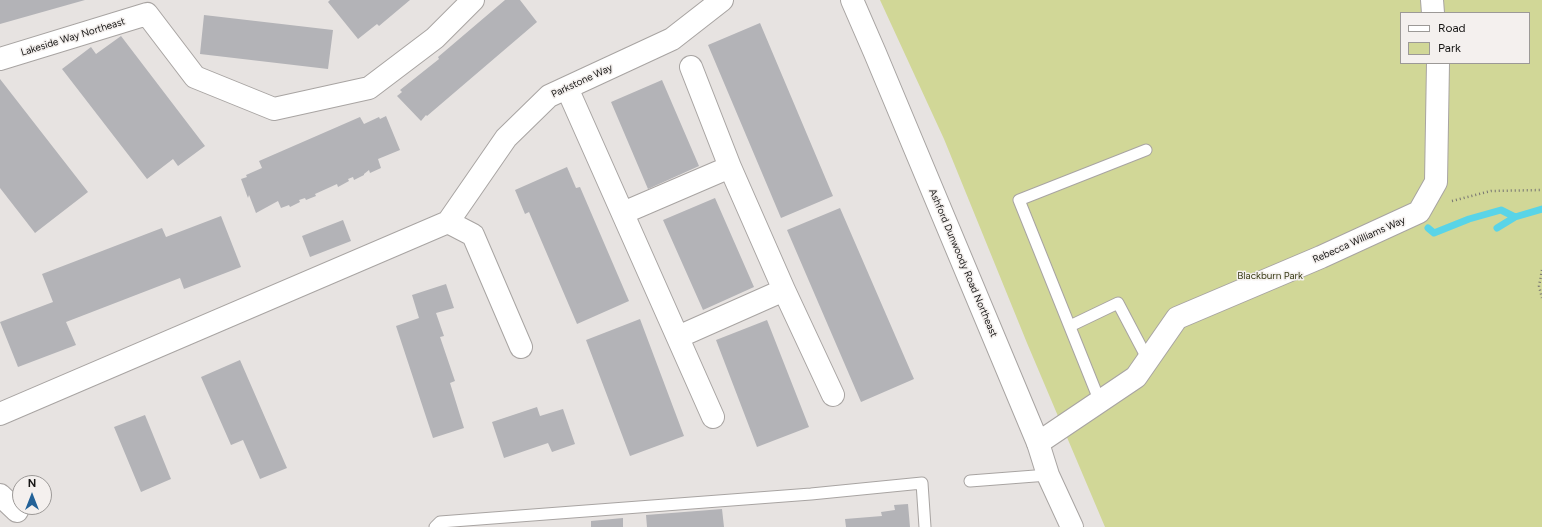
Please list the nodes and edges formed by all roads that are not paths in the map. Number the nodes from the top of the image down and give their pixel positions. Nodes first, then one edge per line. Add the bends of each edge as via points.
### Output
1 (473, 0) edge
2 (722, 0) edge
3 (852, 0) edge
4 (1432, 0) edge
5 (147, 7) edge
6 (1433, 12) edge
7 (0, 59) edge
8 (1438, 64) edge
9 (691, 67) dead end
10 (567, 88) junction
11 (1146, 150) dead end
12 (730, 167) junction
13 (623, 213) junction
14 (448, 222) junction
15 (784, 290) junction
16 (1070, 326) junction
17 (678, 337) junction
18 (521, 347) dead end
19 (1148, 360) junction
20 (833, 395) dead end
21 (1100, 402) junction
22 (0, 414) edge
23 (713, 418) dead end
24 (1038, 443) junction
25 (1048, 475) junction
26 (970, 481) dead end
27 (0, 495) edge
28 (12, 506) edge
29 (435, 527) edge
30 (925, 527) edge
31 (1072, 527) edge

1 - 5 street, Lakeside Way Northeast via 435,38 369,88 274,109 195,77
2 - 10 street, Parkstone Way via 672,39
3 - 24 street, Ashford Dunwoody Road Northeast
4 - 6 street
5 - 7 street, Lakeside Way Northeast
8 - 19 street, Rebecca Williams Way via 1436,182 1419,212 1177,318
9 - 12 street
10 - 13 street
10 - 14 street, Parkstone Way via 549,96 506,138
11 - 16 lane via 1019,200
12 - 13 street
12 - 15 street
13 - 17 street
14 - 18 street via 473,235
14 - 22 street
15 - 17 street
15 - 20 street
16 - 19 lane via 1118,303
16 - 21 lane
17 - 23 street
19 - 21 street, Rebecca Williams Way via 1136,377
21 - 24 street, Rebecca Williams Way
24 - 25 street, Ashford Dunwoody Road Northeast
25 - 26 lane
25 - 31 street, Ashford Dunwoody Road Northeast
27 - 28 street
29 - 30 lane via 440,522 811,494 922,483

